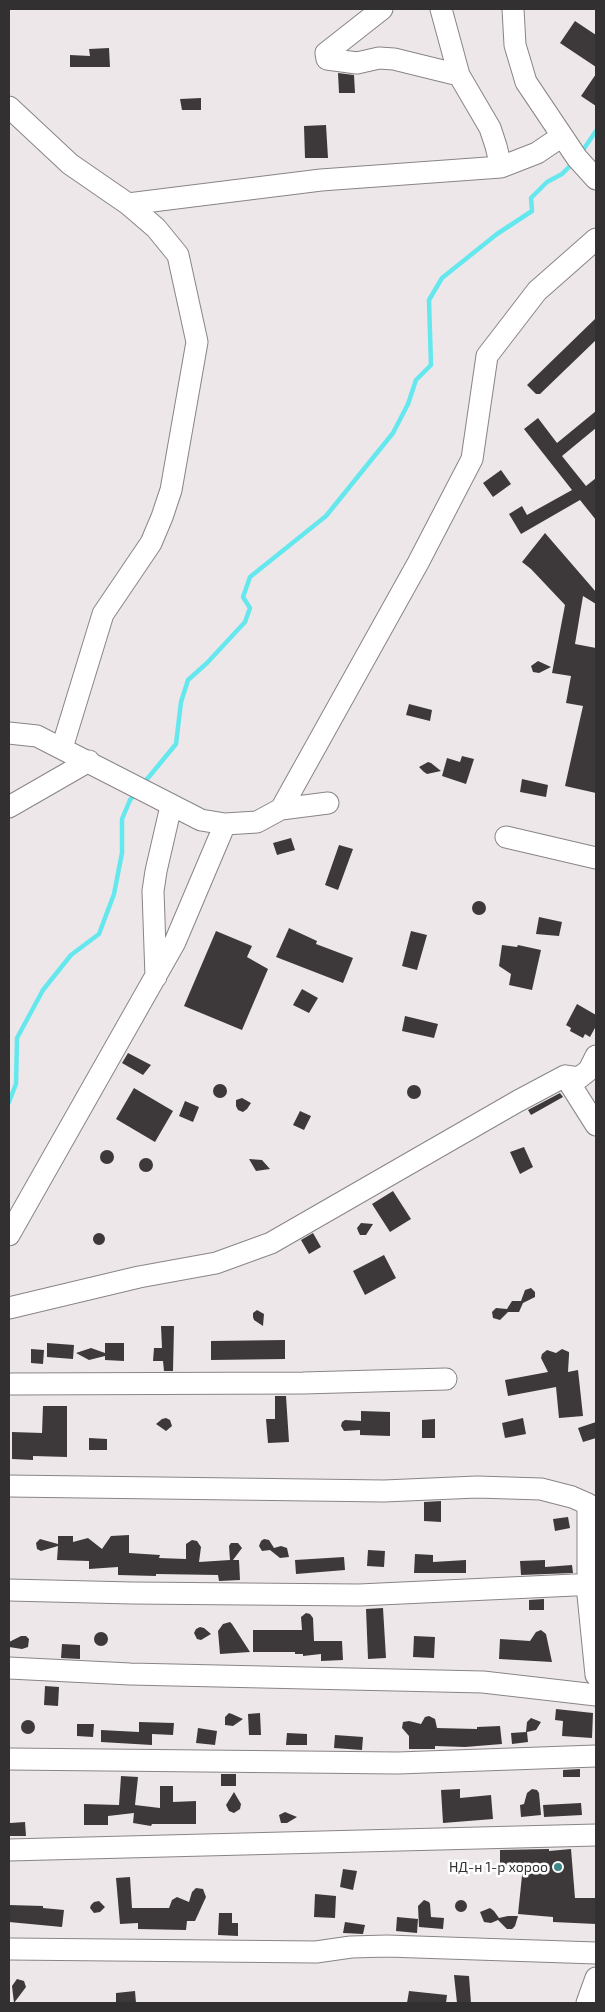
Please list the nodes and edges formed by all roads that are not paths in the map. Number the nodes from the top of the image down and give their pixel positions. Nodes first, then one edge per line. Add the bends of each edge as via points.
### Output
1 (382, 9) edge
2 (441, 9) edge
3 (513, 9) edge
4 (459, 75) junction
5 (9, 107) edge
6 (562, 136) junction
7 (501, 167) junction
8 (596, 179) edge
9 (128, 204) junction
10 (596, 239) edge
11 (9, 726) edge
12 (9, 734) edge
13 (37, 736) junction
14 (62, 748) junction
15 (89, 761) junction
16 (166, 803) junction
17 (328, 803) dead end
18 (9, 807) edge
19 (281, 809) junction
20 (225, 824) junction
21 (506, 837) dead end
22 (596, 858) edge
23 (156, 977) junction
24 (596, 1056) edge
25 (565, 1076) junction
26 (596, 1125) edge
27 (9, 1236) edge
28 (9, 1308) edge
29 (446, 1380) dead end
30 (9, 1384) edge
31 (9, 1486) edge
32 (593, 1521) edge
33 (592, 1584) edge
34 (9, 1590) edge
35 (9, 1668) edge
36 (596, 1668) edge
37 (596, 1694) edge
38 (596, 1756) edge
39 (9, 1759) edge
40 (596, 1835) edge
41 (9, 1850) edge
42 (9, 1948) edge
43 (596, 1954) edge
44 (596, 1978) edge
45 (587, 2003) edge

1 - 4 street via 326,53 327,59 357,64 379,58 394,59
2 - 4 street
3 - 6 street via 516,45 526,82
4 - 7 street via 490,128
5 - 9 street via 70,164
6 - 7 street via 537,153
6 - 8 street
7 - 9 street via 321,180
9 - 14 street via 156,228 178,255 196,353 162,517 150,544 103,614
10 - 19 street via 537,291 487,356 472,459
11 - 13 street
12 - 13 street
13 - 14 street
14 - 15 street
15 - 16 street
15 - 18 street
16 - 20 street via 201,820
16 - 23 street via 154,891
17 - 19 street
19 - 20 street via 257,822
20 - 23 street via 175,942
21 - 22 street
23 - 27 street
24 - 25 street via 589,1070 579,1078
25 - 26 street
25 - 28 street via 271,1242 216,1263 139,1277
29 - 30 street
31 - 32 street via 384,1491 477,1487 541,1489 588,1504
32 - 33 street
33 - 34 street via 359,1594
33 - 36 street
35 - 37 street via 483,1682
38 - 39 street via 398,1763
40 - 41 street
42 - 43 street via 316,1952 387,1946
44 - 45 street

